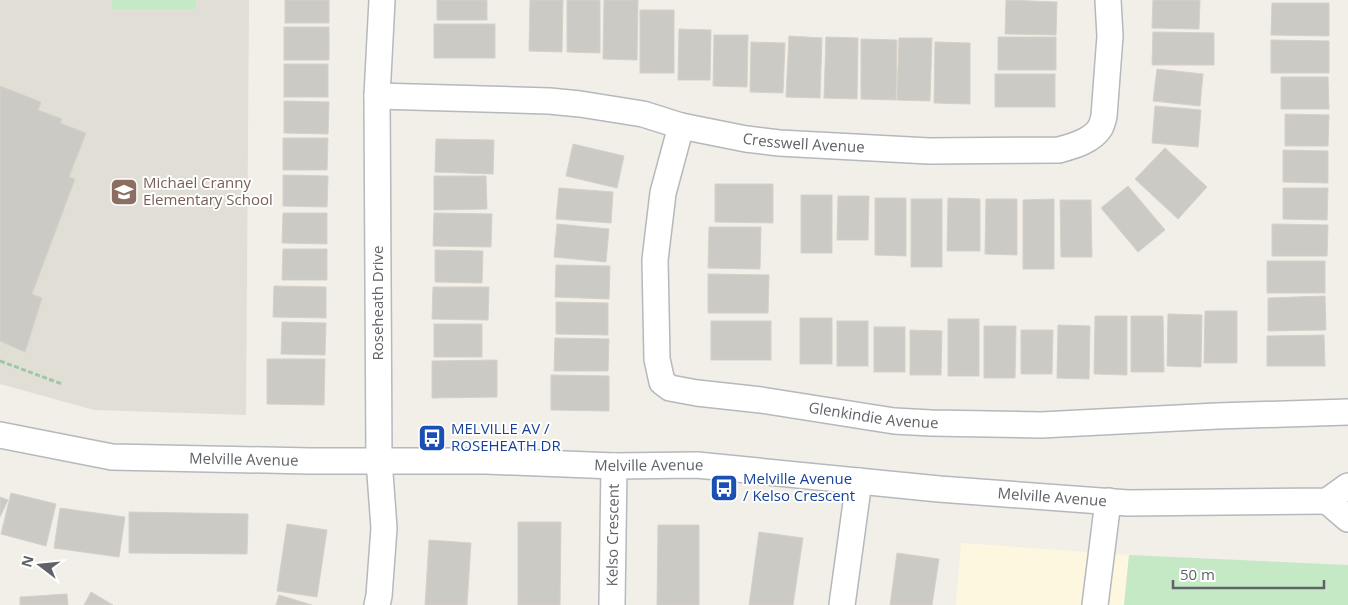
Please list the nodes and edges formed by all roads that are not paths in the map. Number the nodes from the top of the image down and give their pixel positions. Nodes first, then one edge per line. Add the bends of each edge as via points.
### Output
1 (382, 0) edge
2 (1108, 0) edge
3 (377, 96) junction
4 (680, 126) junction
5 (1348, 412) edge
6 (0, 435) edge
7 (380, 460) junction
8 (614, 466) junction
9 (860, 481) junction
10 (1348, 486) edge
11 (1108, 501) junction
12 (1327, 501) junction
13 (1348, 519) edge
14 (377, 605) edge
15 (612, 605) edge
16 (842, 605) edge
17 (1095, 605) edge

1 - 3 street, Roseheath Drive
2 - 4 street, Cresswell Avenue via 1110,36 1104,116 1100,128 1076,146 1059,150 899,150 780,143
3 - 4 street, Cresswell Avenue via 557,102 643,114
3 - 7 street, Roseheath Drive
4 - 5 street, Glenkindie Avenue via 663,193 655,260 657,358 662,382 670,388 894,421 931,423 1041,426
6 - 7 street, Melville Avenue via 112,457
7 - 8 street, Melville Avenue
7 - 14 street, Roseheath Drive via 384,528
8 - 9 street, Melville Avenue via 697,466
8 - 15 street, Kelso Crescent
9 - 11 street, Melville Avenue
9 - 16 street
10 - 12 street
11 - 12 street, Melville Avenue
11 - 17 street
12 - 13 street

